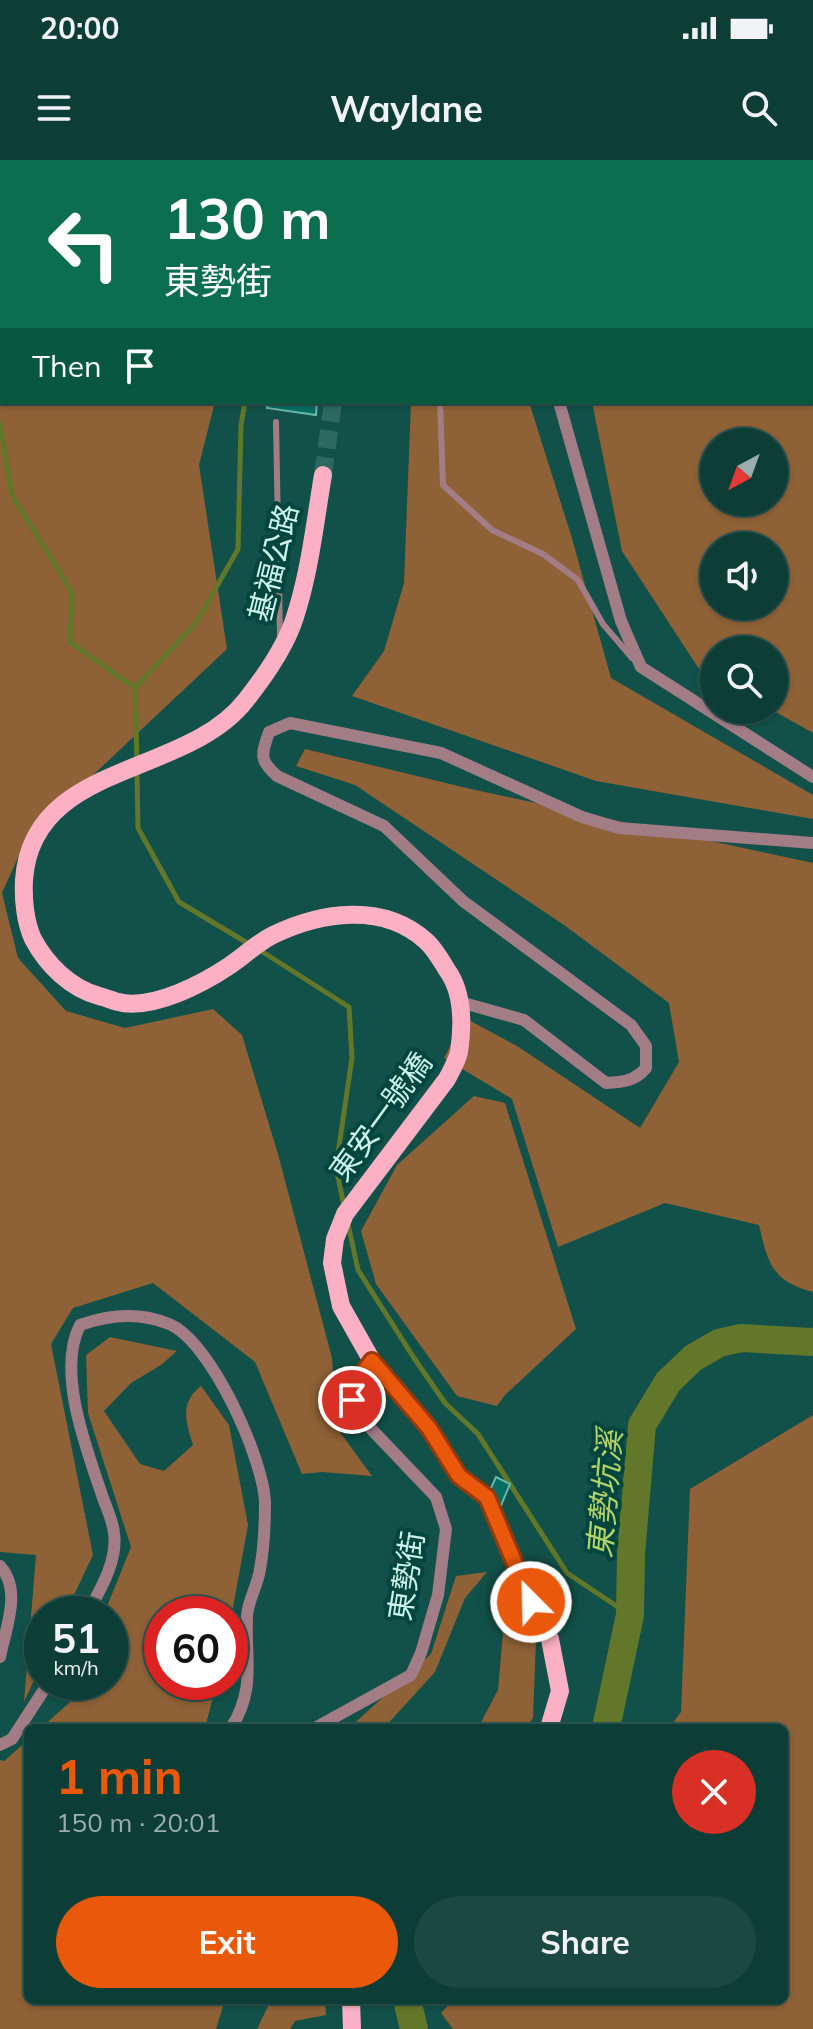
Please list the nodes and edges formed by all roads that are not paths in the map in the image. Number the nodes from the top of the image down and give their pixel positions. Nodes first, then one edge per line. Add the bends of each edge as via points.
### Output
1 (440, 404) edge
2 (560, 404) edge
3 (276, 422) dead end
4 (323, 475) tunnel mouth
5 (280, 650) junction
6 (641, 667) junction
7 (813, 777) edge
8 (813, 843) edge
9 (460, 1002) junction
10 (372, 1361) junction
11 (0, 1566) edge
12 (96, 1596) edge
13 (0, 1657) edge
14 (37, 1700) edge
15 (234, 1724) edge
16 (322, 1724) edge
17 (550, 1724) edge
18 (0, 1745) edge
19 (351, 2004) edge
20 (352, 2029) edge

1 - 6 lane via 443,485 492,530 543,554 578,580 603,624
2 - 6 street via 621,621
3 - 5 lane
4 - 5 main road, 基福公路 via 295,618
5 - 9 main road, 基福公路 via 245,702 210,734 82,789 58,808 26,858 23,898 32,937 55,971 88,993 125,1004 170,997 271,936 314,918 377,915 428,942 451,974
6 - 7 street
8 - 9 street via 619,828 582,817 441,753 290,723 269,732 262,755 277,776 384,826 463,901 631,1025 646,1046 646,1068 628,1081 606,1083 524,1020
9 - 10 main road, 東安一號橋 via 459,1054 447,1079 345,1214 335,1239 332,1263 341,1306
10 - 16 street, 東勢街 via 352,1400 357,1414 436,1497 446,1529 438,1595 411,1675
10 - 17 main road via 429,1428 459,1476 487,1497 550,1639 560,1691
11 - 13 street via 13,1591
12 - 15 street via 112,1563 115,1534 78,1413 70,1351 80,1325 102,1317 145,1317 171,1324 203,1356 252,1447 265,1499 260,1571 247,1613 249,1679
14 - 18 street via 12,1739
19 - 20 main road

